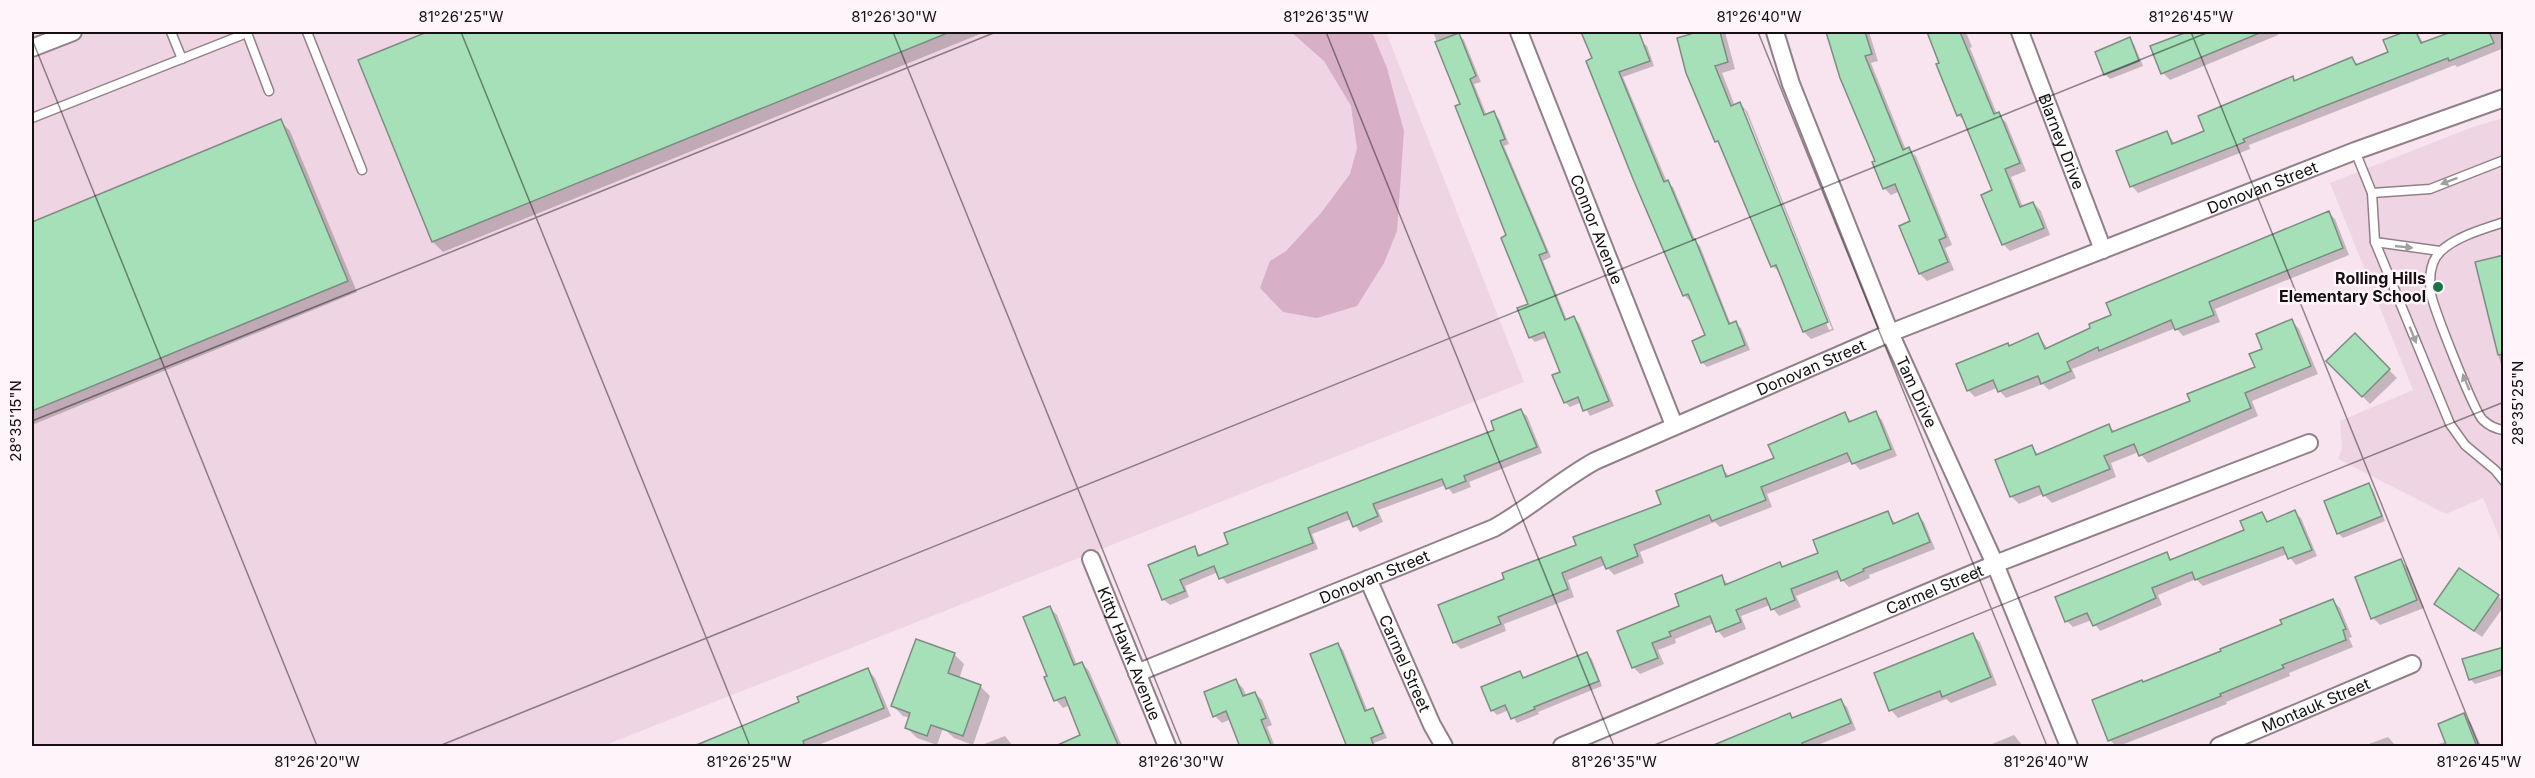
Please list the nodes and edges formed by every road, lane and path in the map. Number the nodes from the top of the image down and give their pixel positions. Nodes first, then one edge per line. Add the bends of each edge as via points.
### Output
1 (73, 32) edge
2 (171, 32) edge
3 (307, 32) edge
4 (1519, 32) edge
5 (1775, 32) edge
6 (2022, 32) edge
7 (32, 48) edge
8 (182, 59) junction
9 (269, 91) dead end
10 (2504, 98) edge
11 (32, 118) edge
12 (2355, 151) junction
13 (2504, 160) edge
14 (362, 170) dead end
15 (2372, 193) junction
16 (2504, 222) edge
17 (2375, 242) junction
18 (2103, 250) junction
19 (2440, 251) junction
20 (1890, 333) junction
21 (1674, 425) junction
22 (2504, 429) edge
23 (2309, 443) dead end
24 (2504, 482) edge
25 (1091, 560) dead end
26 (1995, 564) junction
27 (1368, 579) junction
28 (2412, 664) dead end
29 (1137, 673) junction
30 (1167, 747) edge
31 (1444, 747) edge
32 (1562, 747) edge
33 (2069, 747) edge
34 (2219, 747) edge

1 - 7 street
2 - 8 lane
3 - 14 lane
4 - 21 street, Connor Avenue
5 - 20 street, Tam Drive via 1791,84
6 - 18 street, Blarney Drive
8 - 9 lane via 247,33
8 - 11 lane
10 - 12 street, Donovan Street
12 - 15 lane
12 - 18 street, Donovan Street
13 -> 15 lane via 2430,189
15 - 17 lane
16 - 19 lane
17 -> 19 lane
17 -> 24 lane via 2450,424 2465,445
18 - 20 street, Donovan Street
22 -> 19 lane via 2482,420 2441,324 2432,294 2431,269
20 - 21 street, Donovan Street
20 - 26 street, Tam Drive
21 - 27 street, Donovan Street via 1563,479 1494,528
23 - 26 street, Carmel Street
25 - 29 street, Kitty Hawk Avenue
26 - 32 street, Carmel Street
26 - 33 street, Tam Drive
27 - 29 street, Donovan Street
27 - 31 street, Carmel Street
28 - 34 street, Montauk Street
29 - 30 street, Kitty Hawk Avenue

